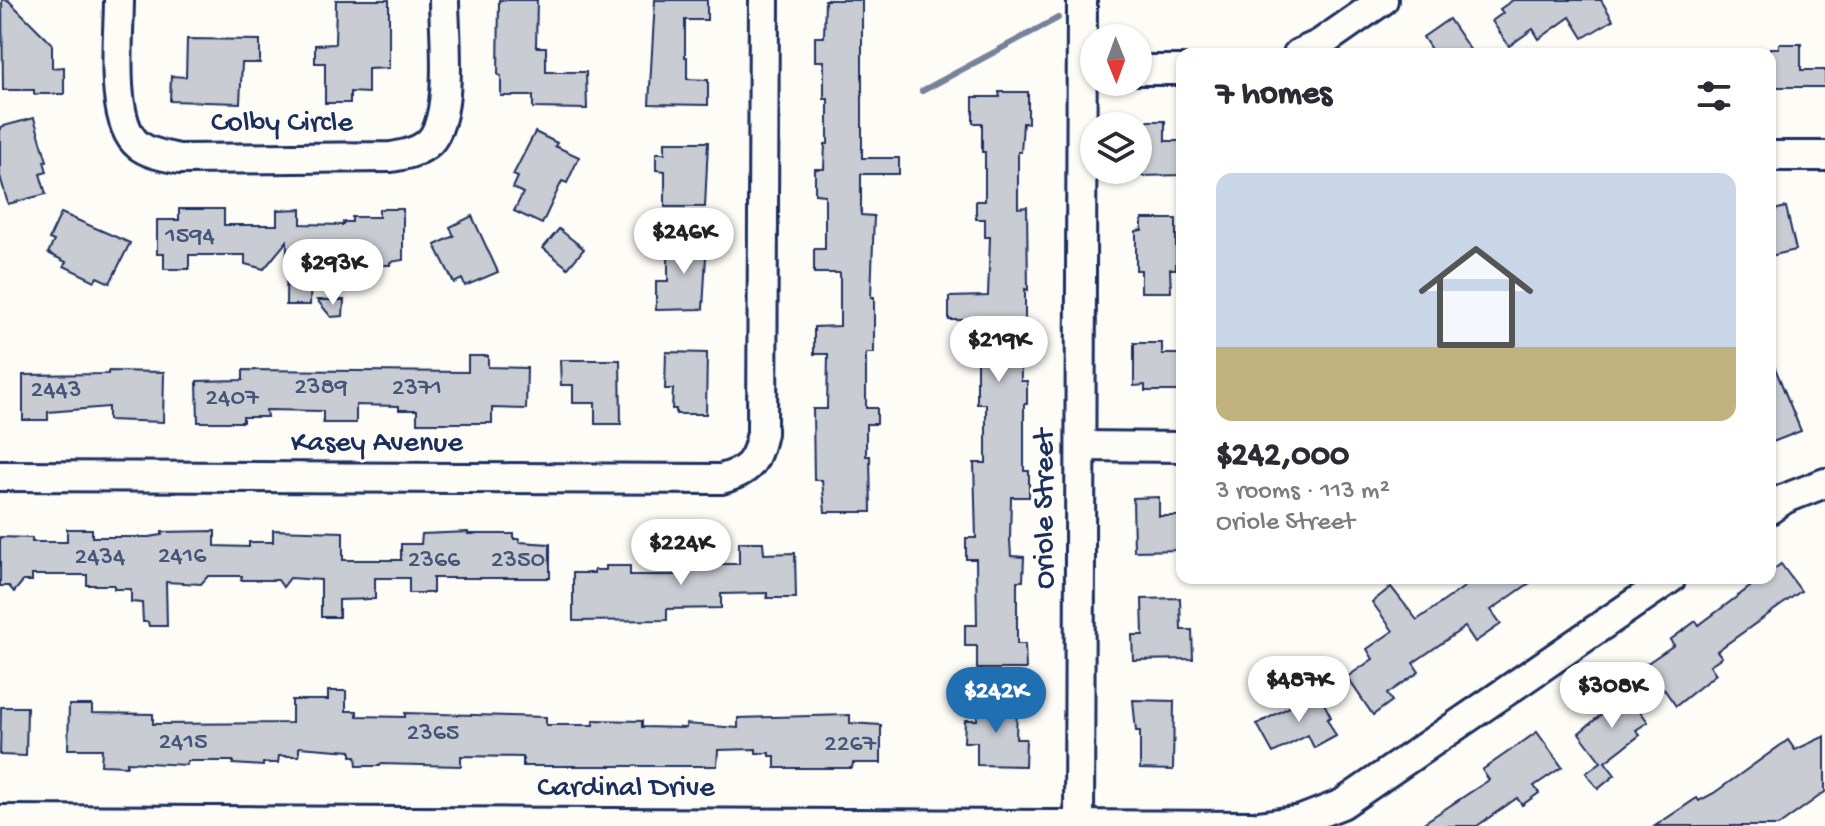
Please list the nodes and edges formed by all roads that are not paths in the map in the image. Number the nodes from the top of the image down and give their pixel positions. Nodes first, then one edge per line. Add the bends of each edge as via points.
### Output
1 (119, 0) edge
2 (444, 0) edge
3 (764, 0) edge
4 (1082, 0) edge
5 (1383, 0) edge
6 (1084, 24) edge
7 (1311, 48) edge
8 (1152, 70) edge
9 (1176, 70) edge
10 (1087, 96) edge
11 (1776, 156) edge
12 (1825, 156) edge
13 (1081, 446) junction
14 (1176, 447) edge
15 (0, 476) edge
16 (1825, 483) edge
17 (1776, 505) edge
18 (1662, 584) edge
19 (0, 820) edge
20 (85, 823) edge
21 (527, 824) edge
22 (762, 825) edge
23 (1079, 826) edge
24 (1251, 826) edge
25 (1258, 826) edge

1 - 2 street, Colby Circle via 119,107 125,129 138,145 179,159 391,157 428,144 444,108
3 - 15 street, Kasey Avenue via 762,433 750,466 736,475
4 - 6 street, Oriole Street
5 - 7 street
8 - 9 street
10 - 13 street, Oriole Street
11 - 12 street
13 - 14 street
13 - 23 street, Oriole Street
16 - 17 street
18 - 25 street via 1342,804 1301,820
19 - 20 street, Cardinal Drive
20 - 21 street, Cardinal Drive
21 - 22 street, Cardinal Drive
22 - 23 street, Cardinal Drive
23 - 24 street, Cardinal Drive

